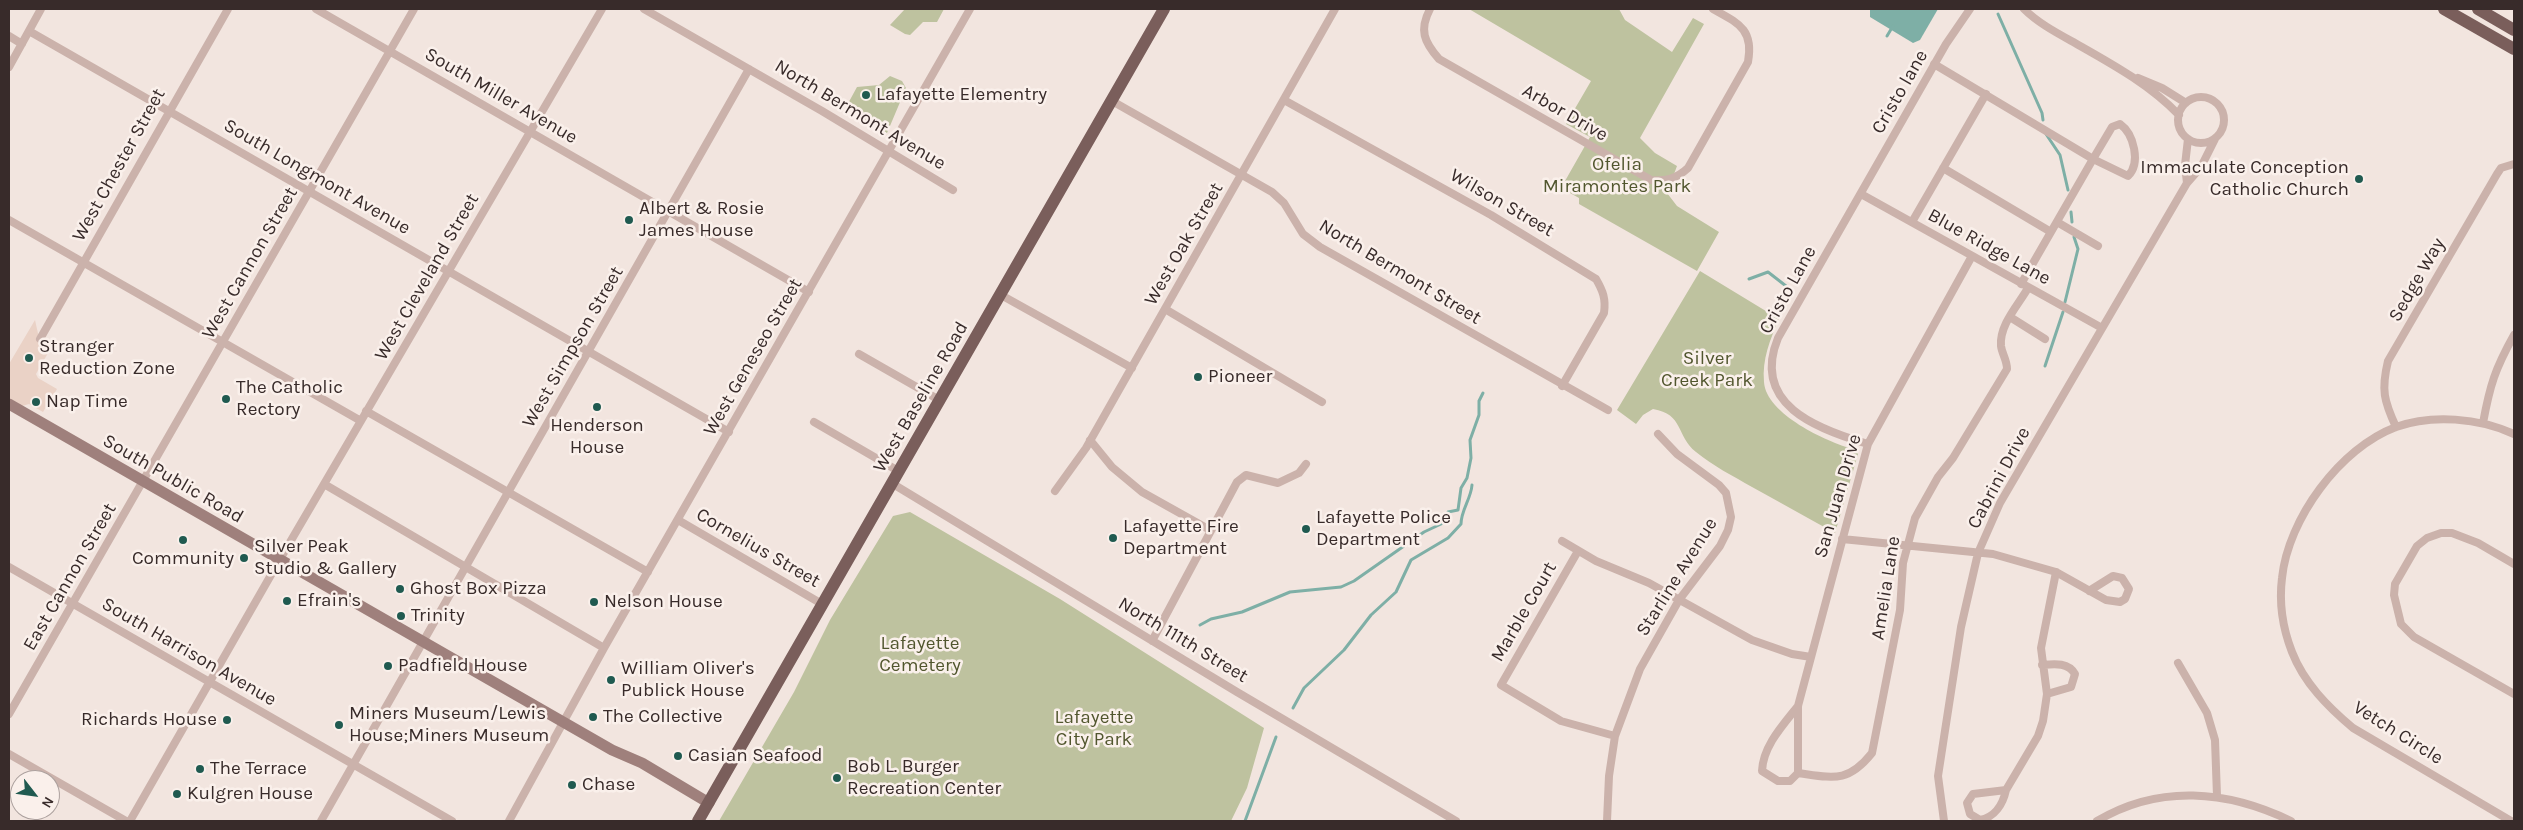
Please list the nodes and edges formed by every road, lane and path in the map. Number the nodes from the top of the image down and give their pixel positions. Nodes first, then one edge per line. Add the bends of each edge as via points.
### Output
1 (41, 9) edge
2 (228, 9) edge
3 (316, 9) edge
4 (414, 9) edge
5 (602, 9) edge
6 (644, 9) edge
7 (970, 9) edge
8 (1164, 9) edge
9 (1336, 9) edge
10 (1430, 9) edge
11 (1713, 9) edge
12 (1970, 9) edge
13 (2024, 9) edge
14 (2444, 9) edge
15 (2478, 9) edge
16 (2514, 30) edge
17 (29, 31) junction
18 (9, 36) edge
19 (22, 44) junction
20 (2514, 49) edge
21 (390, 51) junction
22 (1934, 64) junction
23 (9, 67) edge
24 (749, 69) junction
25 (2133, 77) junction
26 (1986, 94) junction
27 (1284, 100) junction
28 (1112, 101) junction
29 (2186, 103) junction
30 (168, 110) junction
31 (2179, 115) junction
32 (530, 132) junction
33 (2215, 138) junction
34 (2188, 139) junction
35 (890, 151) junction
36 (2093, 159) junction
37 (2514, 164) edge
38 (1943, 168) junction
39 (1243, 174) junction
40 (2187, 183) junction
41 (953, 190) dead end
42 (309, 192) junction
43 (1861, 194) junction
44 (670, 212) junction
45 (9, 220) edge
46 (1912, 222) junction
47 (2057, 222) junction
48 (2051, 232) junction
49 (2098, 246) dead end
50 (1972, 256) junction
51 (82, 263) junction
52 (449, 271) junction
53 (2024, 286) junction
54 (809, 292) junction
55 (1001, 294) junction
56 (1166, 308) junction
57 (2010, 317) junction
58 (2102, 328) junction
59 (2514, 336) edge
60 (40, 339) dead end
61 (2045, 339) dead end
62 (223, 343) junction
63 (589, 352) junction
64 (859, 354) dead end
65 (1132, 368) junction
66 (1562, 386) junction
67 (941, 401) junction
68 (1322, 402) dead end
69 (9, 404) edge
70 (1608, 410) dead end
71 (366, 411) junction
72 (361, 421) junction
73 (814, 422) dead end
74 (2483, 423) junction
75 (2396, 427) junction
76 (729, 432) junction
77 (1658, 434) dead end
78 (2514, 434) edge
79 (1090, 440) junction
80 (1868, 444) junction
81 (1306, 464) dead end
82 (900, 472) junction
83 (144, 482) junction
84 (324, 484) junction
85 (893, 484) junction
86 (508, 491) junction
87 (1055, 491) dead end
88 (678, 520) junction
89 (1210, 530) junction
90 (1842, 539) junction
91 (1562, 541) dead end
92 (1907, 546) junction
93 (1578, 551) junction
94 (1978, 553) junction
95 (279, 561) junction
96 (2514, 564) edge
97 (465, 566) junction
98 (9, 567) edge
99 (648, 572) junction
100 (2056, 572) junction
101 (2089, 591) junction
102 (1679, 600) junction
103 (73, 604) junction
104 (822, 604) junction
105 (1152, 640) junction
106 (424, 641) junction
107 (604, 648) junction
108 (1811, 657) junction
109 (2178, 663) dead end
110 (2042, 665) junction
111 (210, 683) junction
112 (2047, 694) junction
113 (2514, 694) edge
114 (1798, 706) junction
115 (9, 714) edge
116 (565, 722) junction
117 (1615, 736) junction
118 (9, 754) edge
119 (354, 765) junction
120 (1798, 773) junction
121 (2006, 790) junction
122 (2217, 796) junction
123 (708, 803) junction
124 (128, 821) edge
125 (321, 821) edge
126 (452, 821) edge
127 (509, 821) edge
128 (698, 821) edge
129 (1456, 821) edge
130 (1607, 821) edge
131 (1944, 821) edge
132 (2097, 821) edge
133 (2291, 821) edge
134 (2511, 821) edge

1 - 17 street
2 - 30 street, West Chester Street
3 - 21 street, South Miller Avenue
4 - 21 street, West Cannon Street
5 - 32 street, West Cleveland Street
6 - 24 street, North Bermont Avenue
7 - 35 street, West Geneseo Street
8 - 28 main road, West Baseline Road
9 - 27 street, West Oak Street
10 - 11 street, Arbor Drive via 1423,33 1427,45 1439,59 1651,180 1666,181 1679,177 1688,168 1748,62 1749,38 1744,29
12 - 22 street, Cristo lane
13 - 25 street via 2056,32
14 - 20 main road
15 - 16 main road
17 - 19 street
17 - 30 street, South Longmont Avenue
18 - 19 street
19 - 23 street
21 - 32 street, South Miller Avenue
21 - 42 street, West Cannon Street
22 - 26 street
22 - 43 street, Cristo lane
24 - 35 street, North Bermont Avenue
24 - 44 street, West Simpson Street
25 - 29 street via 2144,79
25 - 31 street
26 - 36 street
26 - 38 street
27 - 39 street, West Oak Street
27 - 66 street, Wilson Street via 1491,215 1596,279 1606,303 1604,313
28 - 39 street, North Bermont Street
28 - 55 main road, West Baseline Road
29 - 31 street
29 - 33 street via 2206,97 2218,104 2224,126
30 - 42 street, South Longmont Avenue
30 - 51 street, West Chester Street
31 - 34 street via 2180,128
32 - 44 street, South Miller Avenue
32 - 52 street, West Cleveland Street
33 - 34 street via 2202,143
33 - 40 street, Cabrini Drive via 2201,167
34 - 40 street
35 - 41 street, North Bermont Avenue
35 - 54 street, West Geneseo Street
36 - 36 street, Amelia Lane via 2122,175 2128,176 2132,172 2134,149 2122,126 2115,125
36 - 47 street, Amelia Lane
37 - 75 street, Sedge Way via 2501,168 2497,174 2388,361 2384,398
38 - 46 street
38 - 48 street
39 - 56 street, West Oak Street
39 - 66 street, North Bermont Street via 1284,203 1303,234 1320,247
40 - 58 street, Cabrini Drive
42 - 52 street, South Longmont Avenue
42 - 62 street, West Cannon Street
43 - 46 street, Blue Ridge Lane
43 - 80 street, Cristo Lane via 1778,338 1770,366 1772,382 1788,406 1835,433
44 - 54 street, South Miller Avenue
44 - 63 street, West Simpson Street
45 - 51 street
46 - 50 street, Blue Ridge Lane
47 - 48 street, Amelia Lane
47 - 49 street
48 - 53 street, Amelia Lane
50 - 53 street, Blue Ridge Lane
50 - 80 street, San Juan Drive
51 - 60 street, West Chester Street
51 - 62 street
52 - 63 street, South Longmont Avenue
52 - 71 street, West Cleveland Street
53 - 57 street, Amelia Lane
53 - 58 street, Blue Ridge Lane
54 - 76 street, West Geneseo Street
55 - 65 street
55 - 67 main road, West Baseline Road
56 - 65 street, West Oak Street
56 - 68 street
57 - 61 street
57 - 92 street, Amelia Lane via 2001,346 2007,369 1933,485 1915,518
58 - 94 street, Cabrini Drive via 2000,503
59 - 74 street via 2490,384
62 - 72 street
62 - 83 street, West Cannon Street
63 - 76 street, South Longmont Avenue
63 - 86 street, West Simpson Street
64 - 67 street
65 - 79 street, West Oak Street
66 - 70 street, North Bermont Street
67 - 82 main road, West Baseline Road
69 - 83 street, South Public Road
71 - 72 street, West Cleveland Street
71 - 86 street
72 - 84 street, West Cleveland Street
73 - 82 street
74 - 75 street, Vetch Circle via 2447,419
74 - 78 street, Vetch Circle
75 - 134 street, Vetch Circle via 2358,449 2338,466 2302,518 2282,576 2281,599 2292,653 2313,689 2353,728
76 - 88 street, West Geneseo Street
77 - 102 street, Starline Avenue via 1677,454 1719,485 1730,506 1731,518 1724,538
79 - 87 street, West Oak Street
79 - 89 street via 1112,467 1142,492
80 - 90 street, San Juan Drive
81 - 89 street via 1299,473 1278,483 1246,475 1237,482
82 - 85 main road, West Baseline Road
83 - 95 street, South Public Road
83 - 103 street, East Cannon Street
84 - 95 street, West Cleveland Street
84 - 97 street
85 - 104 main road, West Baseline Road
85 - 105 street, North 111th Street
86 - 97 street, West Simpson Street
86 - 99 street
88 - 99 street, West Geneseo Street
88 - 104 street, Cornelius Street
89 - 105 street
90 - 92 street
90 - 108 street, San Juan Drive
91 - 93 street
92 - 94 street
92 - 120 street, Amelia Lane via 1900,610 1872,753 1849,774 1834,778
93 - 102 street
93 - 117 street, Marble Court via 1501,685 1561,721
94 - 100 street via 1993,554
94 - 131 street, Cabrini Drive via 1961,627 1938,776
95 - 106 street, South Public Road
95 - 111 street, West Cleveland Street
96 - 113 street via 2478,543 2452,533 2438,534 2417,546 2395,584 2394,595 2401,624 2414,637
97 - 106 street, West Simpson Street
97 - 107 street
98 - 103 street, South Harrison Avenue
99 - 107 street, West Geneseo Street
100 - 101 street
100 - 110 street via 2044,627
101 - 101 street via 2113,576 2122,578 2129,589 2120,602 2106,600
102 - 108 street via 1752,640
102 - 117 street, Starline Avenue via 1640,669
103 - 111 street, South Harrison Avenue
103 - 115 street, East Cannon Street
104 - 123 main road, West Baseline Road
105 - 129 street, North 111th Street
106 - 116 street, South Public Road
106 - 119 street, West Simpson Street
107 - 116 street, West Geneseo Street
108 - 114 street, San Juan Drive
109 - 122 street via 2207,713 2215,740
110 - 112 street
110 - 112 street via 2063,665 2075,674 2071,687
111 - 119 street, South Harrison Avenue
111 - 124 street, West Cleveland Street
112 - 121 street via 2038,736
114 - 120 street, San Juan Drive
114 - 120 street, San Juan Drive via 1769,745 1762,760 1762,771 1778,780 1790,781
116 - 123 street, South Public Road
116 - 127 street, West Geneseo Street
117 - 130 street, Starline Avenue
118 - 124 street
119 - 125 street, West Simpson Street
119 - 126 street, South Harrison Avenue
121 - 121 street via 1973,794 1967,803 1970,814 1980,820 1993,815
122 - 132 street via 2163,796 2139,802
122 - 133 street
123 - 128 main road, West Baseline Road

